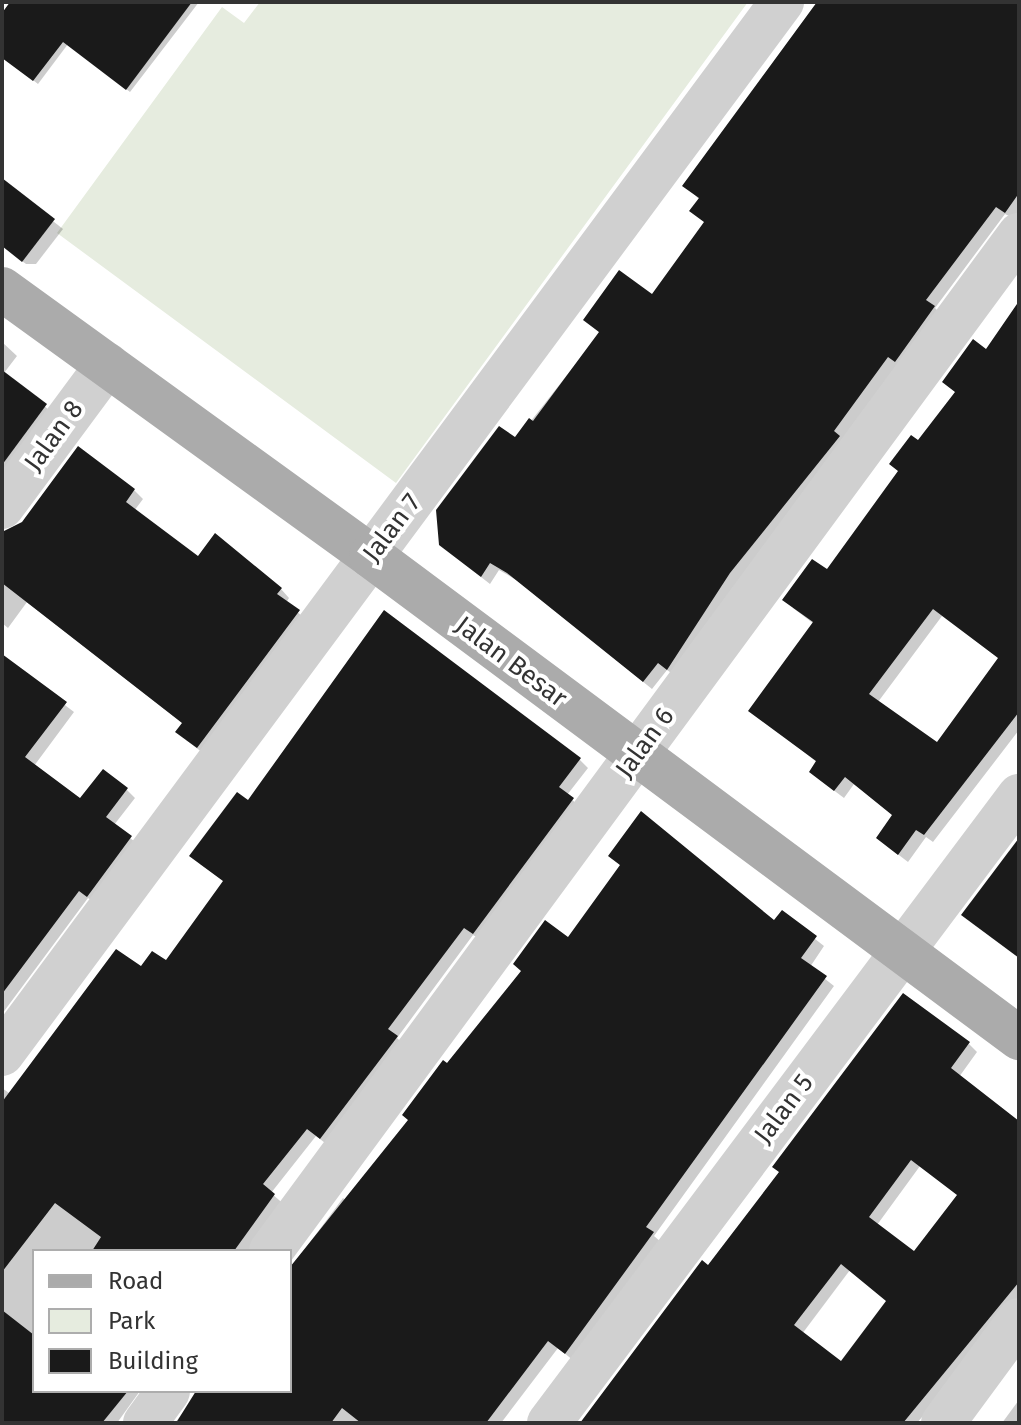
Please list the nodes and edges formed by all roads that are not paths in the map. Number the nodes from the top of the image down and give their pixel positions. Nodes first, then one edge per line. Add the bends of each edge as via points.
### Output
1 (782, 2) edge
2 (1019, 235) edge
3 (2, 289) edge
4 (107, 365) junction
5 (2, 507) edge
6 (371, 556) junction
7 (636, 756) junction
8 (1019, 796) edge
9 (903, 951) junction
10 (1019, 1038) edge
11 (2, 1054) edge
12 (272, 1249) edge
13 (1019, 1320) edge
14 (167, 1393) edge
15 (145, 1423) edge
16 (549, 1423) edge
17 (943, 1423) edge

1 - 6 street, Jalan 7
2 - 7 street, Jalan 6
3 - 4 main road, Jalan Besar
4 - 5 street, Jalan 8
4 - 6 main road, Jalan Besar
6 - 7 main road, Jalan Besar
6 - 11 street, Jalan 7
7 - 9 main road, Jalan Besar
7 - 12 street, Jalan 6
8 - 9 street, Jalan 5
9 - 10 main road, Jalan Besar
9 - 16 street, Jalan 5
13 - 17 street
14 - 15 street

